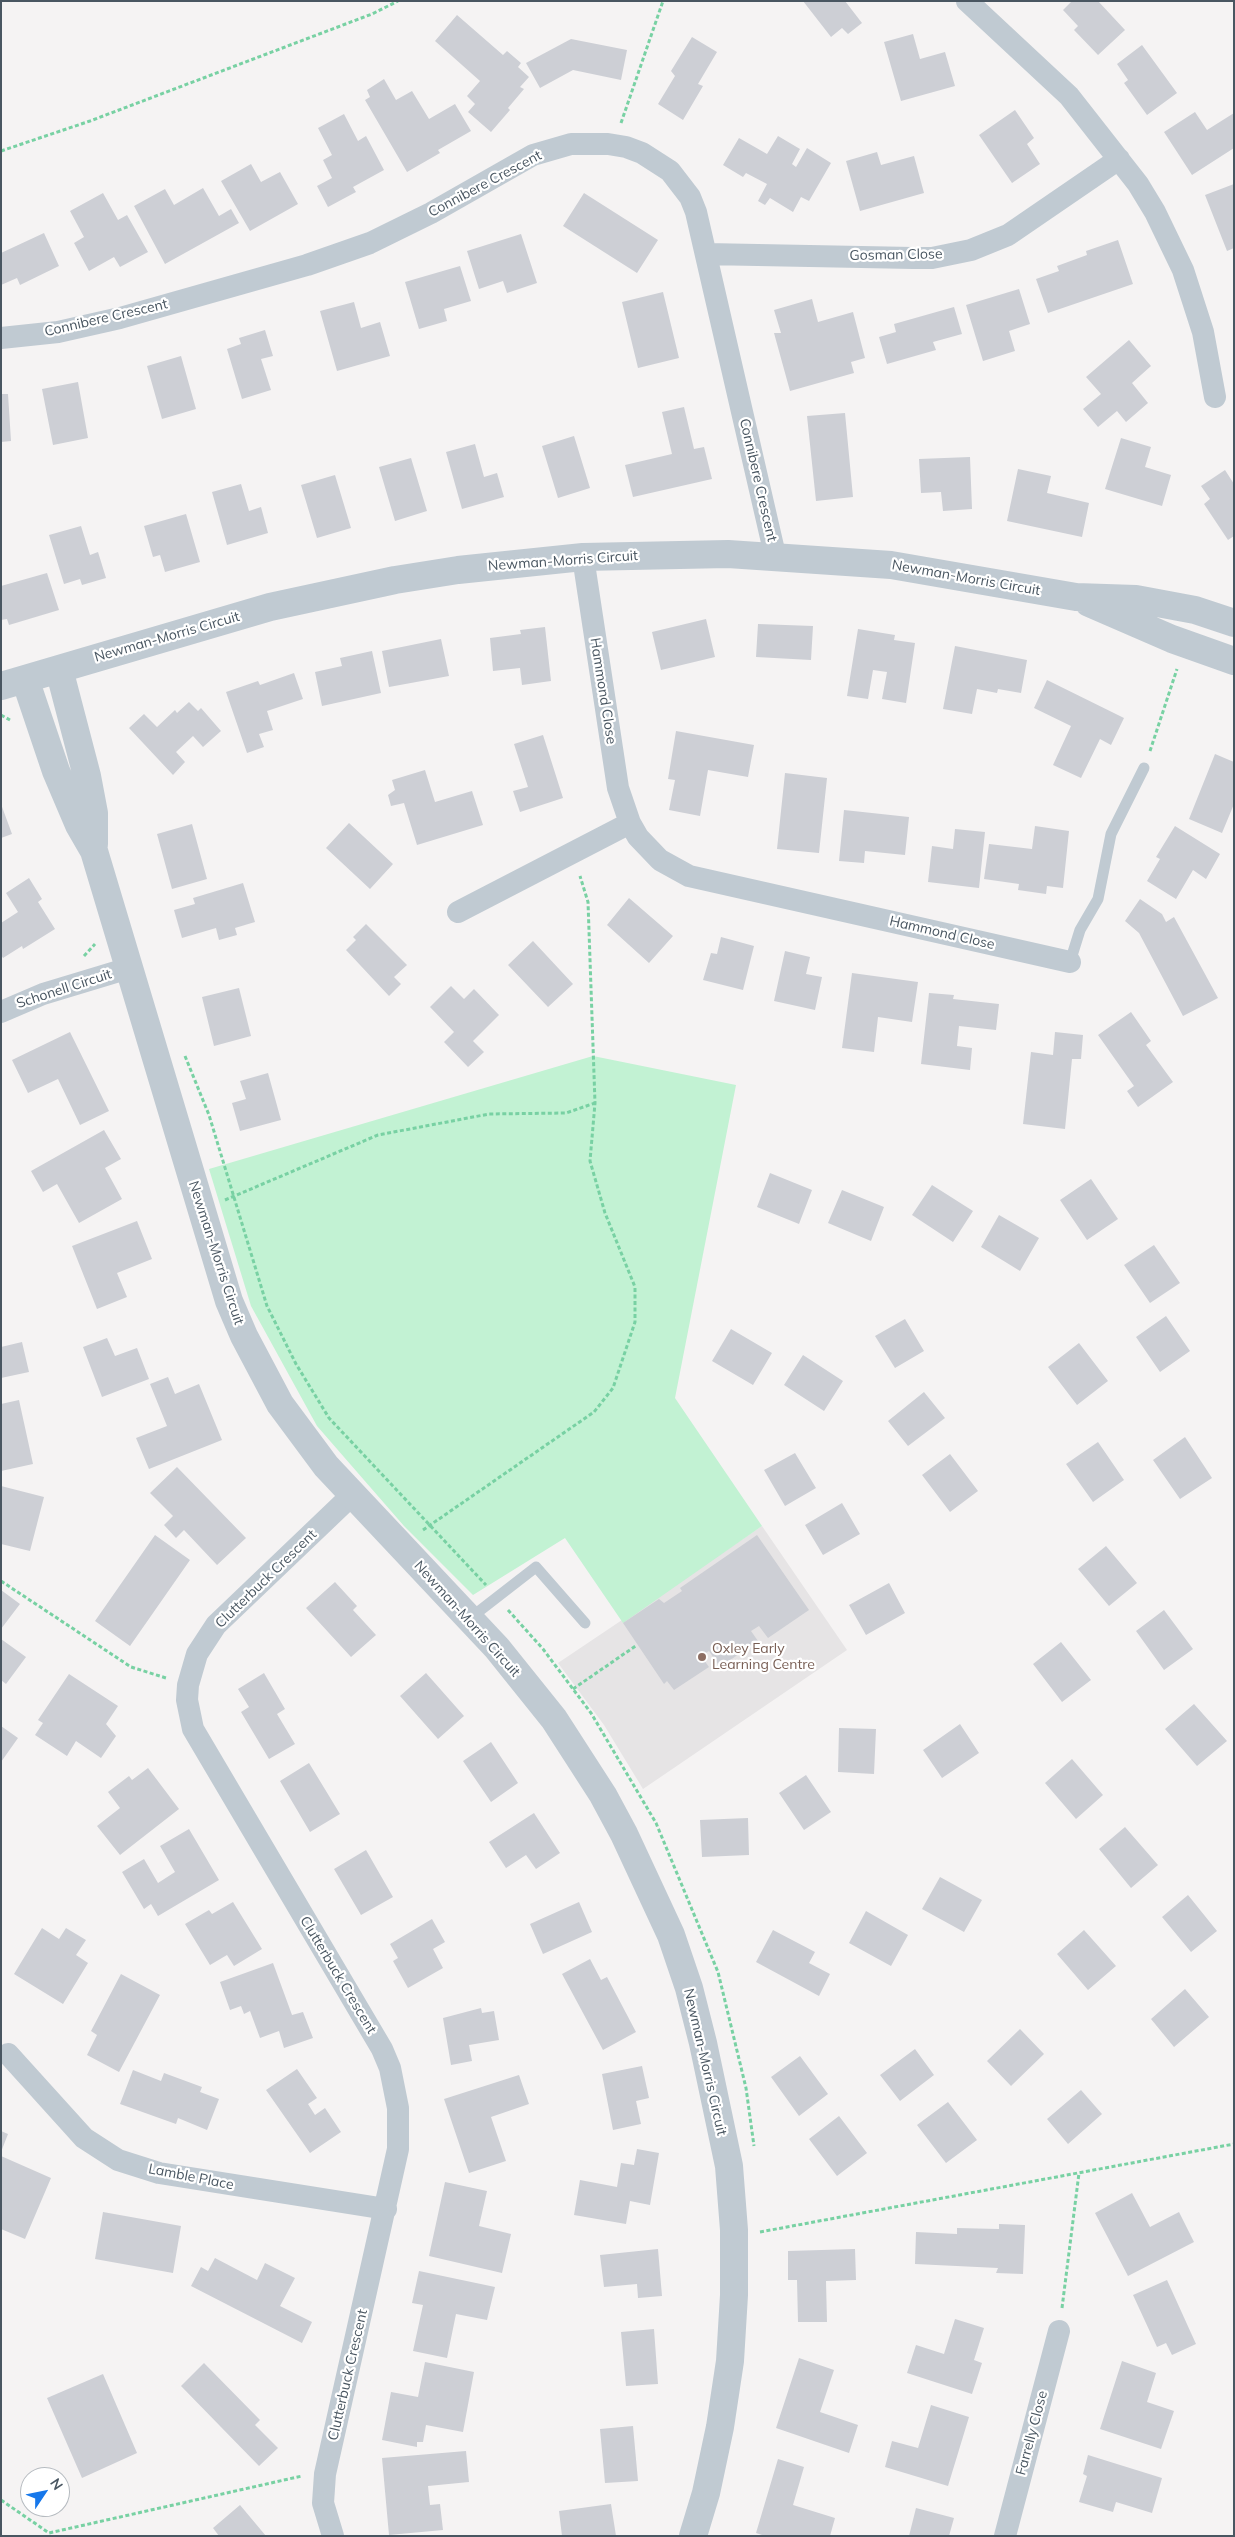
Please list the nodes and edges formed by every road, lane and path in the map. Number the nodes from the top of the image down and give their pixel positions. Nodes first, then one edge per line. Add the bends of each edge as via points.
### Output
1 (398, 1) edge
2 (663, 1) edge
3 (967, 1) edge
4 (614, 145) junction
5 (1, 151) edge
6 (1119, 158) junction
7 (706, 254) junction
8 (1, 338) edge
9 (1215, 397) dead end
10 (775, 555) junction
11 (584, 557) junction
12 (1076, 597) junction
13 (1234, 623) edge
14 (1185, 644) junction
15 (1234, 661) edge
16 (59, 668) junction
17 (13, 683) edge
18 (1144, 768) joint
19 (630, 823) junction
20 (94, 851) junction
21 (572, 852) junction
22 (458, 912) dead end
23 (1070, 962) joint
24 (128, 968) junction
25 (1, 1012) edge
26 (182, 1050) dead end
27 (595, 1102) junction
28 (234, 1197) junction
29 (352, 1495) junction
30 (430, 1526) junction
31 (400, 1546) junction
32 (1, 1582) edge
33 (497, 1597) junction
34 (469, 1619) junction
35 (585, 1623) dead end
36 (637, 1645) dead end
37 (188, 1685) junction
38 (572, 1689) junction
39 (8, 2054) dead end
40 (1234, 2144) edge
41 (755, 2154) dead end
42 (1079, 2173) junction
43 (386, 2210) junction
44 (733, 2236) junction
45 (1059, 2331) joint
46 (325, 2474) junction
47 (1, 2500) edge
48 (333, 2536) edge
49 (693, 2536) edge
50 (1005, 2536) edge

1 - 5 path via 372,14 90,121
2 - 4 path
3 - 6 street via 1069,96
4 - 7 street, Connibere Crescent via 642,153 670,171 690,197
4 - 8 street, Connibere Crescent via 570,144 533,155 379,239 306,265 120,318 58,332
6 - 7 street, Gosman Close via 1008,234 971,250 932,258
6 - 9 street via 1155,212 1183,270 1203,332
7 - 10 street, Connibere Crescent
10 - 11 street, Newman-Morris Circuit
10 - 12 street, Newman-Morris Circuit via 891,565
11 - 16 street, Newman-Morris Circuit via 395,580 270,607
11 - 19 street, Hammond Close via 618,788
12 - 13 street, Newman-Morris Circuit via 1136,599 1196,610
12 - 14 street, Newman-Morris Circuit
14 - 15 street, Newman-Morris Circuit
14 - 18 path
16 - 17 street, Newman-Morris Circuit
16 - 20 street, Newman-Morris Circuit via 87,776 94,813
17 - 20 street, Newman-Morris Circuit
18 - 23 lane, Hammond Close via 1111,834 1098,900 1080,930
19 - 21 street
19 - 23 street, Hammond Close via 638,837 660,860 689,876
20 - 24 street, Newman-Morris Circuit
21 - 22 street
21 - 27 path via 588,902
24 - 25 street, Schonell Circuit via 42,994
24 - 29 street, Newman-Morris Circuit via 229,1301 280,1404
26 - 28 path via 209,1115
27 - 28 path via 566,1113 489,1114 378,1135
27 - 30 path via 590,1161 605,1213 635,1287 635,1322 613,1388 594,1412
28 - 30 path via 267,1306 296,1364 329,1418
29 - 31 street, Newman-Morris Circuit
29 - 37 street, Clutterbuck Crescent via 216,1625 197,1654
30 - 31 path
30 - 33 path
31 - 34 street, Newman-Morris Circuit
32 - 37 path via 131,1667
33 - 34 lane
33 - 35 lane via 536,1567
33 - 38 path via 543,1649
34 - 44 street, Newman-Morris Circuit via 497,1648 554,1719 597,1786 624,1834 671,1935 704,2043 729,2166
36 - 38 path
37 - 43 street, Clutterbuck Crescent via 187,1700 193,1729 390,2068 398,2108 398,2149
38 - 41 path via 591,1713 656,1823 718,1972 746,2088
39 - 43 street, Lamble Place via 84,2138 118,2160 159,2173
40 - 42 path
42 - 44 path
42 - 45 path
43 - 46 street, Clutterbuck Crescent
44 - 49 street, Newman-Morris Circuit via 730,2361 720,2427
45 - 50 street, Farrelly Close
46 - 47 path via 310,2474 49,2533
46 - 48 street, Clutterbuck Crescent via 323,2504

